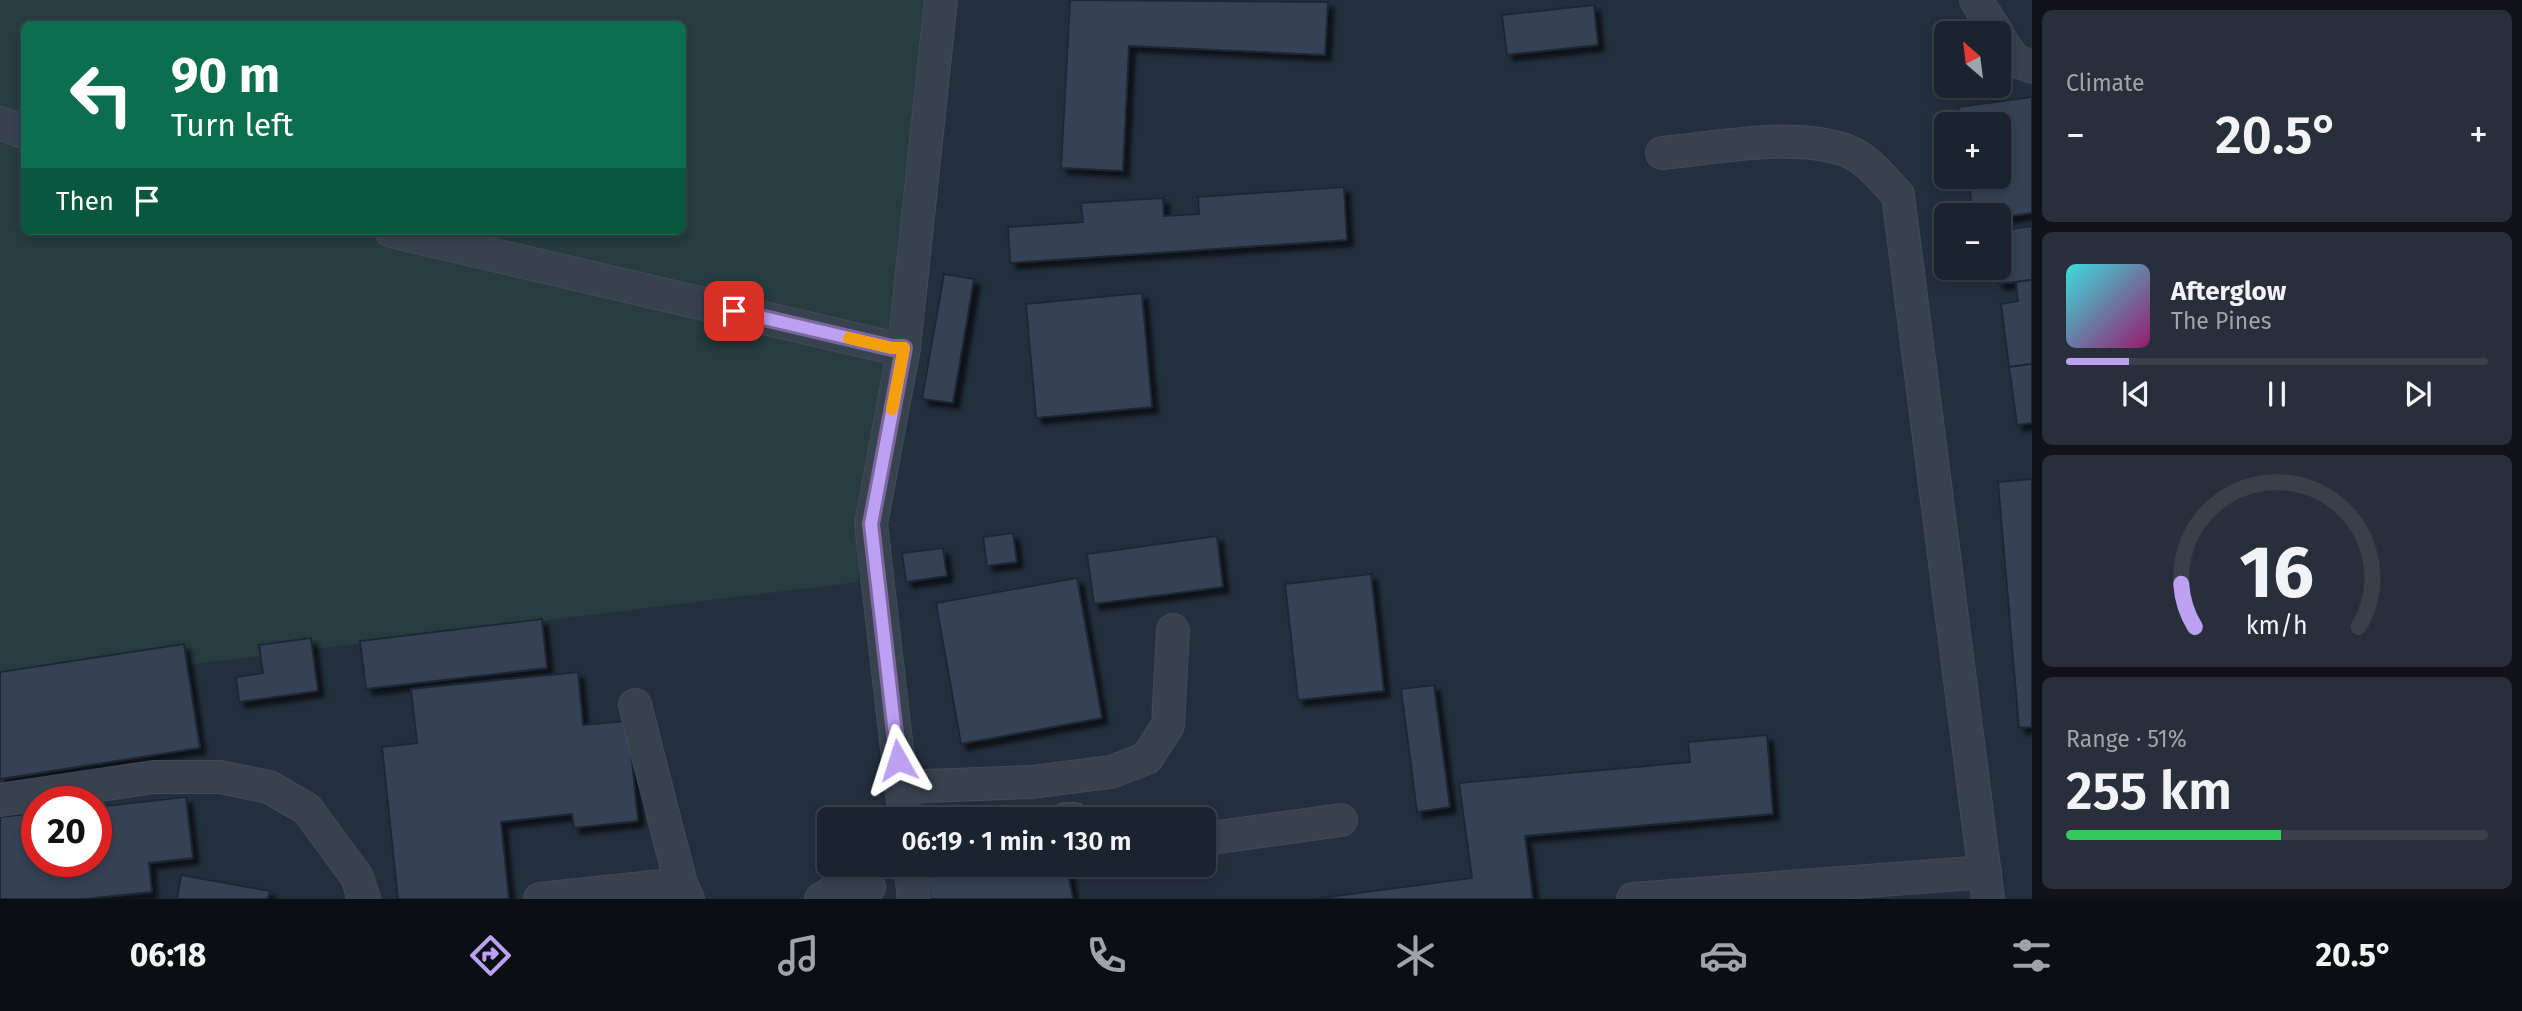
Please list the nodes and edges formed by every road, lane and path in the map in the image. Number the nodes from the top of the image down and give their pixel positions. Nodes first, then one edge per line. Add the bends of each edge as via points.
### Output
1 (941, 0) edge
2 (1976, 0) edge
3 (1990, 21) edge
4 (2011, 55) edge
5 (2032, 67) edge
6 (0, 123) edge
7 (21, 131) edge
8 (1662, 153) dead end
9 (408, 235) edge
10 (904, 348) junction
11 (1173, 630) dead end
12 (635, 705) dead end
13 (901, 787) junction
14 (0, 800) edge
15 (904, 807) edge
16 (1341, 820) dead end
17 (1216, 837) edge
18 (911, 877) edge
19 (1986, 886) edge
20 (869, 887) dead end
21 (685, 892) edge
22 (364, 899) edge
23 (540, 899) edge
24 (821, 899) edge
25 (914, 899) edge
26 (1633, 899) edge

1 - 10 lane
2 - 3 lane
4 - 5 lane
6 - 7 lane
8 - 19 lane via 1800,140 1846,150 1871,165 1898,195
9 - 10 lane
10 - 13 lane via 871,524
11 - 13 lane via 1168,725 1147,758 1111,772 1032,782
12 - 21 lane
13 - 15 lane
14 - 22 lane via 154,777 220,777 269,787 307,809 357,877
16 - 17 lane
18 - 25 lane
19 - 26 lane
20 - 24 lane
21 - 23 lane

